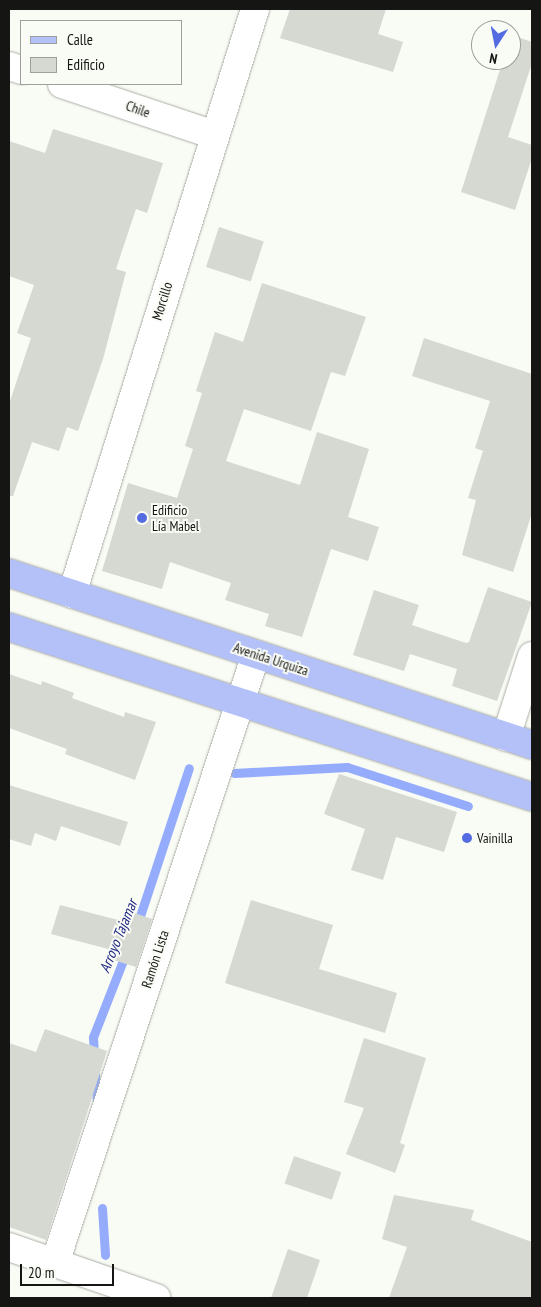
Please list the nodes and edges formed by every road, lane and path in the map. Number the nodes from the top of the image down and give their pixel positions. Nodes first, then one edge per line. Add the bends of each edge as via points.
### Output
1 (254, 9) edge
2 (65, 85) edge
3 (214, 135) junction
4 (9, 573) edge
5 (72, 594) junction
6 (9, 627) edge
7 (256, 654) junction
8 (532, 656) edge
9 (240, 702) junction
10 (506, 737) junction
11 (532, 746) edge
12 (532, 797) edge
13 (9, 1247) edge
14 (55, 1263) junction
15 (156, 1298) edge

1 - 3 street, Morcillo
2 - 3 street, Chile
3 - 5 street, Morcillo
4 - 5 main road, Avenida Urquiza
5 - 7 main road, Avenida Urquiza
6 - 9 main road
7 - 9 street, Ramón Lista
7 - 10 main road, Avenida Urquiza
8 - 10 street
9 - 12 main road
9 - 14 street, Ramón Lista
10 - 11 main road, Avenida Urquiza
13 - 14 street
14 - 15 street

